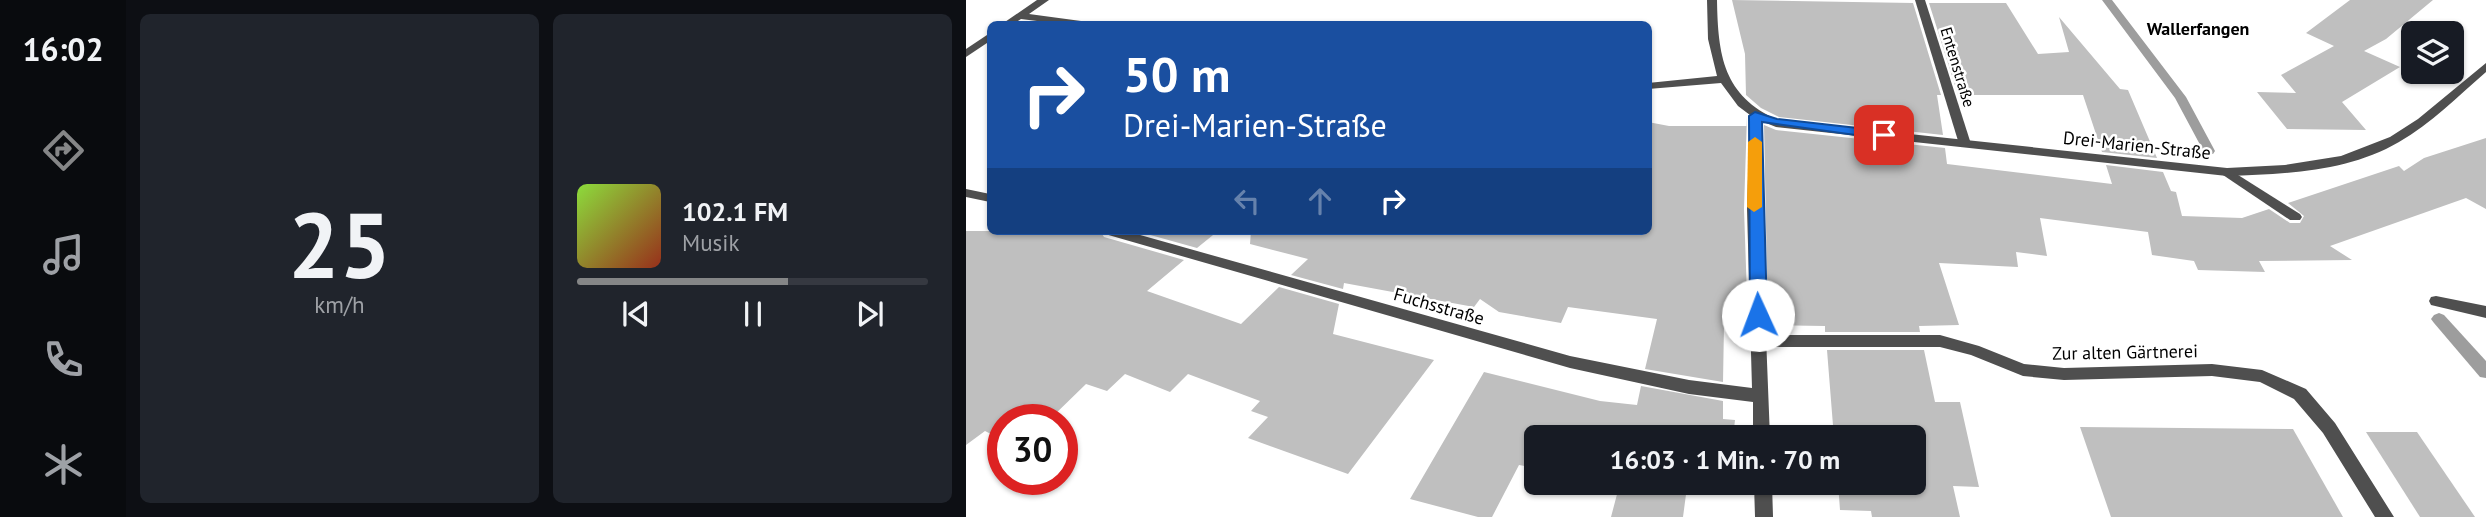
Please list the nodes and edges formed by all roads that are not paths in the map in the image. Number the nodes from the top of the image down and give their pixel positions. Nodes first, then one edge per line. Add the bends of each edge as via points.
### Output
1 (1044, 0) edge
2 (1712, 0) edge
3 (1920, 0) edge
4 (1018, 16) junction
5 (1011, 21) edge
6 (1057, 21) edge
7 (971, 44) edge
8 (966, 54) edge
9 (2486, 66) edge
10 (1723, 79) junction
11 (1652, 86) edge
12 (1755, 116) junction
13 (1965, 144) junction
14 (2227, 172) junction
15 (966, 193) edge
16 (987, 197) edge
17 (2295, 216) dead end
18 (1124, 235) edge
19 (2436, 301) dead end
20 (2486, 312) edge
21 (1759, 341) junction
22 (1762, 396) junction
23 (1762, 425) edge
24 (1763, 495) edge
25 (1764, 517) edge
26 (2385, 517) edge

1 - 4 street
2 - 10 street via 1714,46
3 - 13 street, Entenstraße
4 - 5 street
4 - 6 street
7 - 8 street
9 - 14 street, Drei-Marien-Straße via 2381,147 2284,171
10 - 11 street
10 - 12 street via 1738,103
12 - 13 street, Drei-Marien-Straße
12 - 21 street
13 - 14 street, Drei-Marien-Straße
14 - 17 street
15 - 16 street
18 - 22 street, Fuchsstraße via 1570,362 1689,387
19 - 20 street
21 - 22 street
21 - 26 street, Zur alten Gärtnerei via 1940,341 2023,370 2064,374 2213,370 2262,376 2300,394 2329,428
22 - 23 street
24 - 25 street

